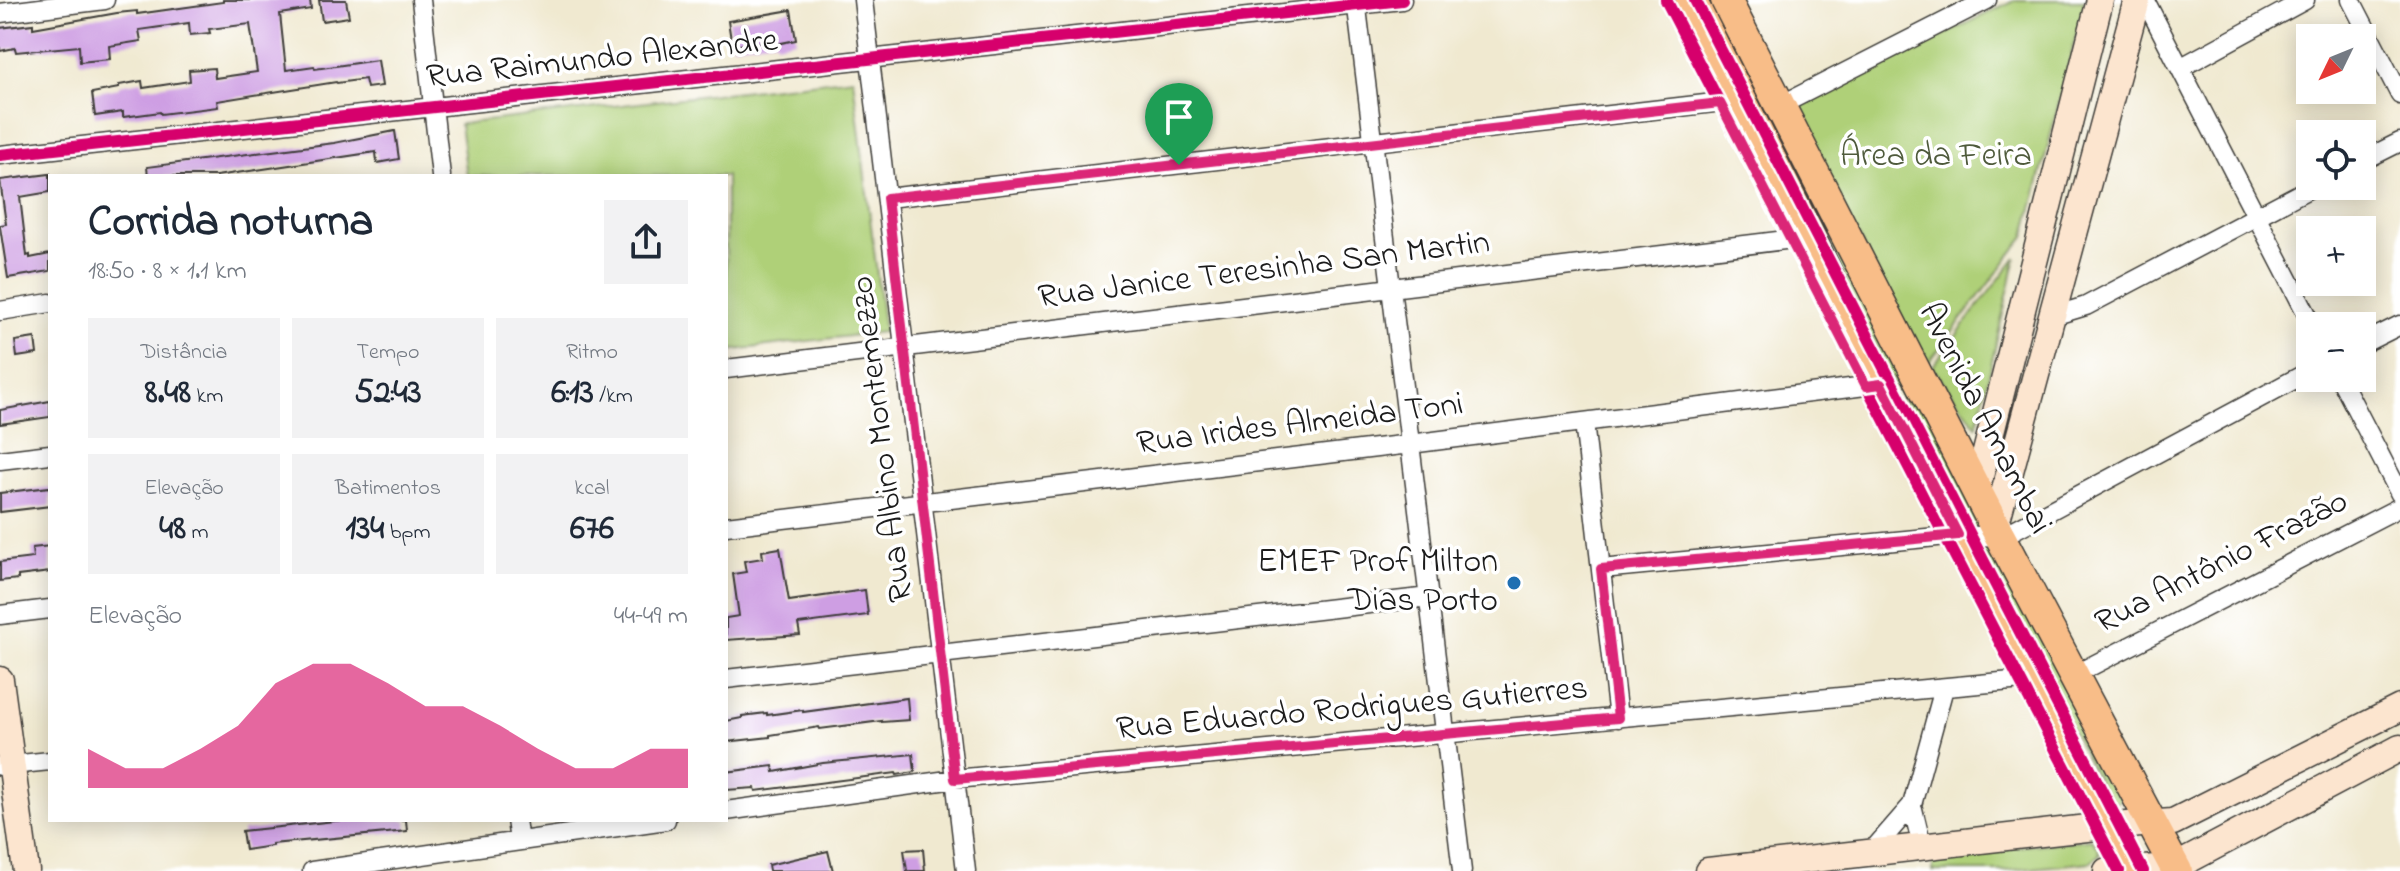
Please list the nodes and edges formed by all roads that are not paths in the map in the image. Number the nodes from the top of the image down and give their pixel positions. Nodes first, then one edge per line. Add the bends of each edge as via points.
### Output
1 (105, 0) edge
2 (421, 0) edge
3 (863, 0) edge
4 (1402, 0) edge
5 (1691, 0) edge
6 (1726, 0) edge
7 (1987, 0) edge
8 (2100, 0) edge
9 (2137, 0) edge
10 (2145, 0) edge
11 (2305, 0) edge
12 (2351, 0) edge
13 (1356, 2) edge
14 (0, 13) edge
15 (870, 59) junction
16 (2180, 68) junction
17 (2400, 95) edge
18 (1740, 100) junction
19 (1779, 106) junction
20 (433, 107) junction
21 (1373, 142) junction
22 (2400, 142) edge
23 (2376, 154) edge
24 (0, 155) edge
25 (441, 174) edge
26 (2296, 195) edge
27 (887, 198) junction
28 (2256, 215) junction
29 (1810, 237) junction
30 (1391, 287) junction
31 (48, 303) edge
32 (0, 311) edge
33 (2306, 312) edge
34 (2053, 316) junction
35 (2400, 325) edge
36 (2376, 337) edge
37 (905, 347) junction
38 (728, 369) edge
39 (2296, 378) edge
40 (1881, 384) junction
41 (2347, 392) edge
42 (1584, 422) junction
43 (1410, 444) junction
44 (48, 454) edge
45 (0, 460) edge
46 (1979, 479) junction
47 (2008, 482) junction
48 (2400, 494) edge
49 (923, 503) junction
50 (2400, 507) edge
51 (728, 526) edge
52 (1998, 532) junction
53 (1958, 535) junction
54 (1601, 569) junction
55 (1429, 597) junction
56 (48, 609) edge
57 (0, 615) edge
58 (941, 654) junction
59 (2074, 675) junction
60 (728, 679) edge
61 (2033, 679) junction
62 (0, 680) edge
63 (1944, 688) junction
64 (2400, 708) edge
65 (1618, 718) junction
66 (1445, 734) junction
67 (2400, 748) edge
68 (48, 761) edge
69 (6, 766) edge
70 (955, 779) junction
71 (1912, 805) junction
72 (728, 811) edge
73 (516, 822) edge
74 (652, 822) edge
75 (2151, 825) junction
76 (2109, 826) junction
77 (519, 841) junction
78 (1919, 858) edge
79 (1870, 861) edge
80 (2176, 869) edge
81 (2124, 870) edge
82 (26, 871) edge
83 (312, 871) edge
84 (966, 871) edge
85 (1462, 871) edge
86 (1708, 871) edge

1 - 14 street
2 - 20 street
3 - 15 street, Rua Albino Montemezzo
4 - 13 street, Rua Raimundo Alexandre
5 - 18 main road
6 - 19 main road, Avenida Amambai
7 - 19 street
8 - 46 street
9 - 34 street
10 - 16 street
11 - 16 street
12 - 17 street
13 - 15 street, Rua Raimundo Alexandre
13 - 21 street
15 - 20 street, Rua Raimundo Alexandre
15 - 27 street, Rua Albino Montemezzo
16 - 28 street
18 - 21 street
18 - 29 main road
19 - 46 main road, Avenida Amambai
20 - 24 street, Rua Raimundo Alexandre
20 - 25 street
21 - 27 street
21 - 30 street
22 - 23 street
26 - 28 street
27 - 37 street, Rua Albino Montemezzo
28 - 33 street
28 - 34 street via 2086,306
29 - 30 street, Rua Janice Teresinha San Martin
29 - 40 main road
30 - 37 street, Rua Janice Teresinha San Martin
30 - 43 street
31 - 32 street
34 - 47 street
35 - 36 street
37 - 38 street, Rua Janice Teresinha San Martin
37 - 49 street, Rua Albino Montemezzo
39 - 52 street
40 - 42 street, Rua Irides Almeida Toni
40 - 53 main road
41 - 48 street
42 - 43 street, Rua Irides Almeida Toni
42 - 54 street
43 - 49 street, Rua Irides Almeida Toni
43 - 55 street
44 - 45 street
46 - 47 street
46 - 52 main road, Avenida Amambai
47 - 52 street
49 - 51 street, Rua Irides Almeida Toni
49 - 58 street, Rua Albino Montemezzo
50 - 59 street, Rua Antônio Frazão
52 - 53 street
52 - 59 main road, Avenida Amambai
53 - 54 street
53 - 61 main road
54 - 65 street
55 - 58 street
55 - 66 street
56 - 57 street
58 - 60 street
58 - 70 street, Rua Albino Montemezzo
59 - 75 main road, Avenida Amambai
61 - 63 street, Rua Eduardo Rodrigues Gutierres
61 - 76 main road
62 - 69 street
63 - 65 street, Rua Eduardo Rodrigues Gutierres
63 - 71 street
64 - 75 street via 2173,822
65 - 66 street, Rua Eduardo Rodrigues Gutierres
66 - 70 street, Rua Eduardo Rodrigues Gutierres
66 - 85 street
67 - 80 street
68 - 69 street
69 - 82 street
70 - 72 street, Rua Eduardo Rodrigues Gutierres
70 - 84 street, Rua Albino Montemezzo
71 - 78 street
71 - 79 street
73 - 77 street
74 - 77 street
75 - 76 street
75 - 80 main road, Avenida Amambai
76 - 78 street
76 - 81 main road
77 - 83 street
78 - 79 street
79 - 86 street
80 - 81 street

